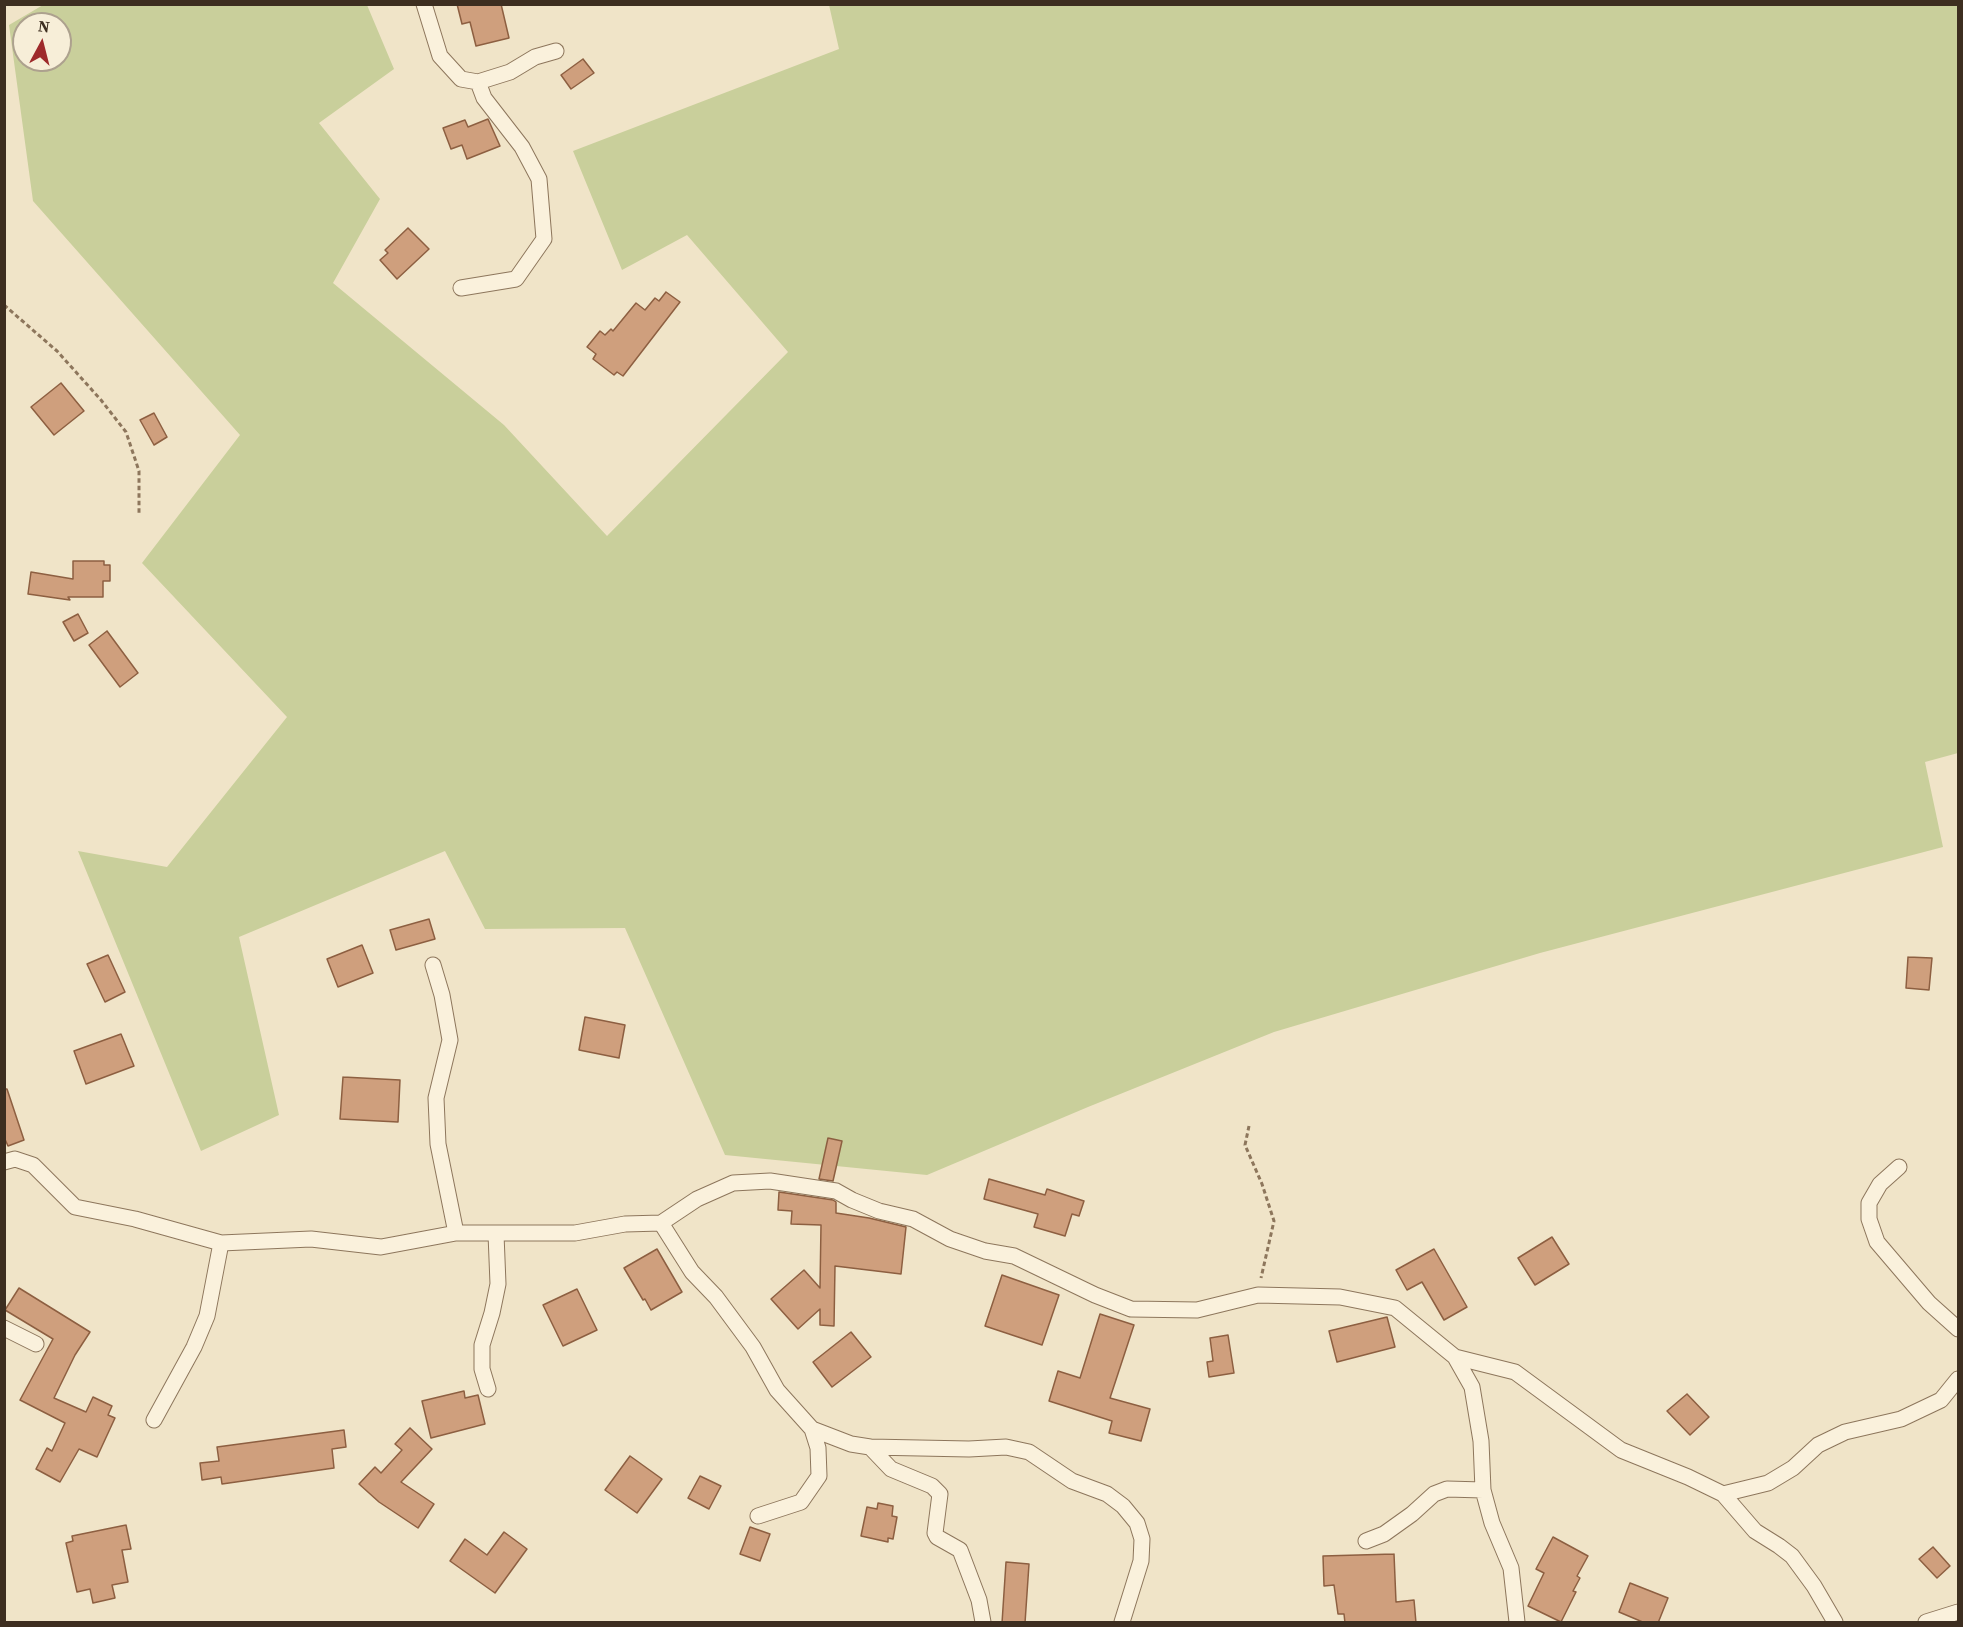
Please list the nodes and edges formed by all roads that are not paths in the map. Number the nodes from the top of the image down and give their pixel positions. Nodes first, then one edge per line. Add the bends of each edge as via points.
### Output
1 (424, 4) edge
2 (556, 51) dead end
3 (478, 82) junction
4 (461, 288) dead end
5 (433, 965) dead end
6 (4, 1162) edge
7 (1899, 1167) dead end
8 (661, 1223) junction
9 (456, 1233) junction
10 (496, 1233) junction
11 (221, 1243) junction
12 (4, 1328) edge
13 (1959, 1329) edge
14 (36, 1344) dead end
15 (1455, 1357) junction
16 (1959, 1379) edge
17 (488, 1389) dead end
18 (154, 1420) dead end
19 (812, 1429) junction
20 (870, 1447) junction
21 (1483, 1490) junction
22 (1723, 1494) junction
23 (758, 1516) dead end
24 (1366, 1541) dead end
25 (1959, 1612) edge
26 (983, 1623) edge
27 (1122, 1623) edge
28 (1517, 1623) edge
29 (1836, 1623) edge
30 (1926, 1623) edge

1 - 3 street via 440,56 461,79
2 - 3 street
3 - 4 street via 484,98 522,147 539,179 544,239 516,279
5 - 9 street via 450,1040 436,1098 438,1144
6 - 11 street via 15,1160 33,1166 75,1207
7 - 13 street via 1880,1184 1869,1203 1869,1219 1877,1242 1929,1303
8 - 10 street via 625,1224 575,1233
8 - 15 street via 697,1199 733,1183 770,1181 836,1191 879,1211 912,1219 950,1239 1014,1256 1131,1309 1197,1311 1258,1295 1340,1297 1395,1308
8 - 19 street via 692,1272 753,1347 777,1389
9 - 10 street
9 - 11 street via 381,1247 311,1239
10 - 17 street via 498,1284 482,1345 482,1369
11 - 18 street via 207,1316
12 - 14 street
15 - 21 street via 1472,1387 1481,1441
15 - 22 street via 1515,1372 1621,1450
16 - 22 street via 1941,1400 1901,1419 1845,1432 1818,1445 1793,1468 1768,1483
19 - 20 street via 850,1444
19 - 23 street via 819,1448 819,1476 801,1502
20 - 26 street via 891,1469 932,1486 940,1494 935,1533 960,1550 979,1600
20 - 27 street via 1006,1447 1029,1452 1072,1481 1107,1494 1124,1506 1137,1523 1142,1539 1141,1561
21 - 24 street via 1447,1489 1434,1494 1412,1514
21 - 28 street via 1511,1568
22 - 29 street via 1755,1531 1791,1556
25 - 30 street

